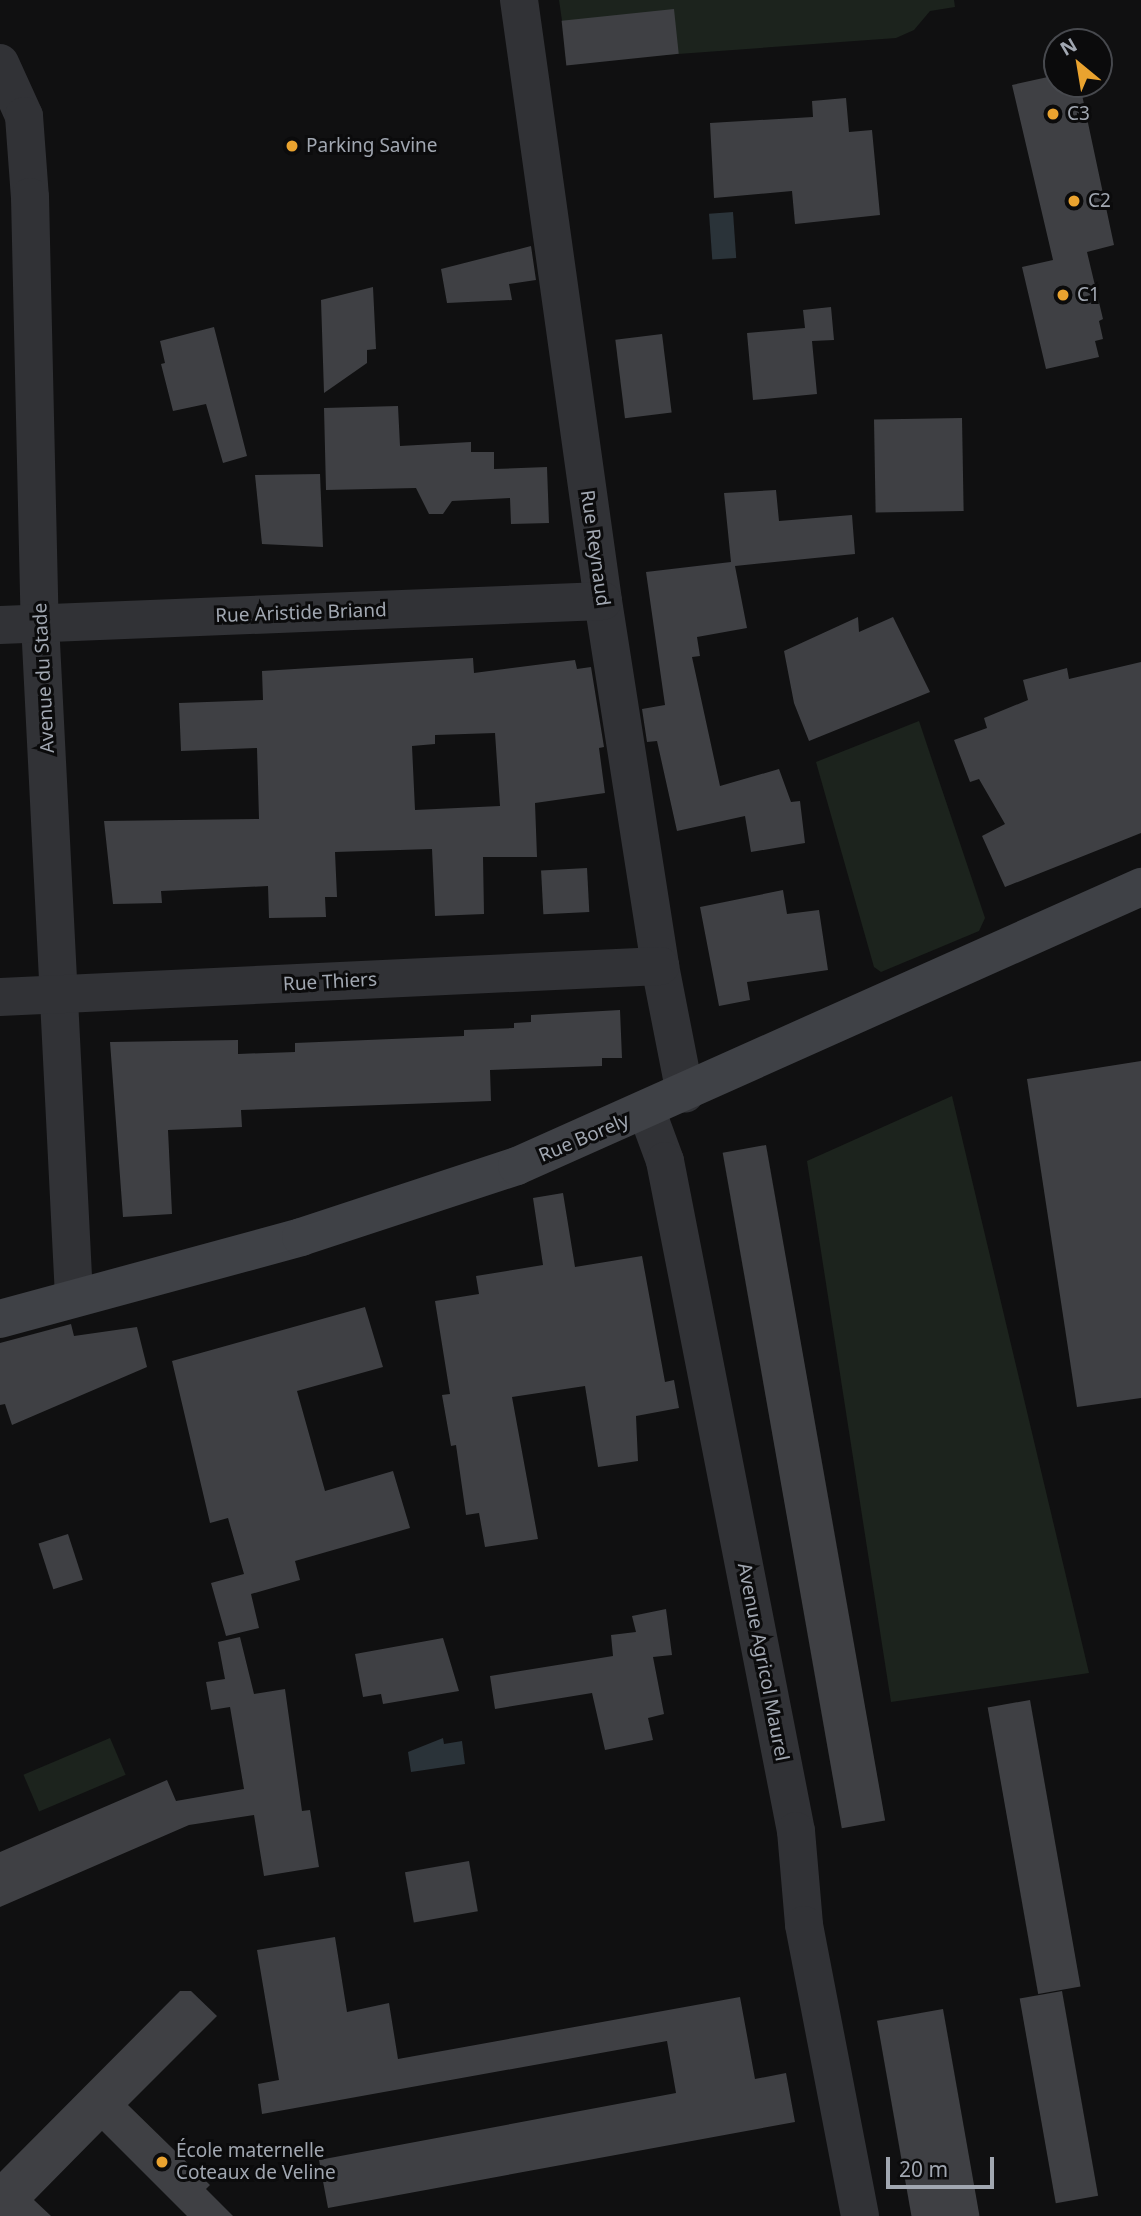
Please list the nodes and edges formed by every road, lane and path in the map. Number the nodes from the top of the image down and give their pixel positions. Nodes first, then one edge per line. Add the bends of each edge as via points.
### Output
1 (519, 0) edge
2 (0, 63) edge
3 (603, 601) junction
4 (40, 623) junction
5 (0, 625) edge
6 (1141, 887) edge
7 (660, 966) junction
8 (61, 994) junction
9 (0, 997) edge
10 (685, 1094) junction
11 (647, 1112) junction
12 (74, 1297) junction
13 (0, 1319) edge
14 (860, 2216) edge

1 - 3 street, Rue Reynaud
2 - 4 street, Avenue du Stade via 24,116
3 - 4 street, Rue Aristide Briand
3 - 7 street, Rue Reynaud
4 - 5 street, Rue Aristide Briand
4 - 8 street, Avenue du Stade
6 - 10 main road, Rue Borely
7 - 8 street, Rue Thiers
7 - 10 street, Rue Reynaud
8 - 9 street, Rue Thiers
8 - 12 street, Avenue du Stade
10 - 11 main road, Rue Borely
11 - 12 main road, Rue Borely via 517,1167 301,1237
11 - 14 street, Avenue Agricol Maurel via 665,1161 791,1804 804,1925
12 - 13 main road, Rue Borely

